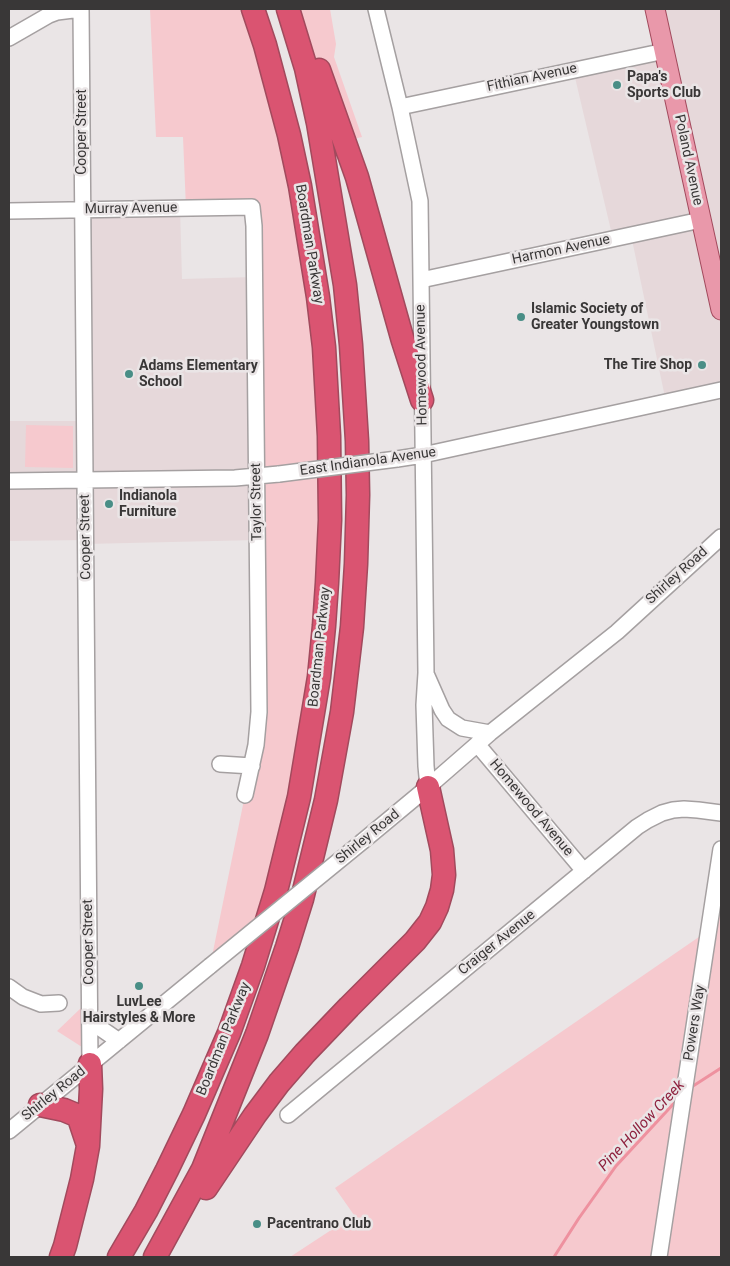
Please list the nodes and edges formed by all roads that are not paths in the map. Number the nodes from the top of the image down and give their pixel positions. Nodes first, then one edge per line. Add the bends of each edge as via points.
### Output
1 (81, 9) edge
2 (252, 9) edge
3 (289, 9) edge
4 (376, 9) edge
5 (655, 9) edge
6 (9, 38) edge
7 (665, 51) junction
8 (400, 107) junction
9 (252, 207) joint
10 (83, 210) junction
11 (9, 211) edge
12 (701, 220) junction
13 (421, 280) junction
14 (721, 310) edge
15 (721, 390) edge
16 (422, 400) junction
17 (423, 455) junction
18 (256, 477) junction
19 (85, 480) junction
20 (9, 481) edge
21 (721, 537) edge
22 (426, 673) junction
23 (490, 733) junction
24 (477, 744) junction
25 (220, 764) dead end
26 (252, 766) junction
27 (428, 787) junction
28 (245, 795) dead end
29 (721, 812) edge
30 (721, 849) edge
31 (584, 871) junction
32 (9, 987) edge
33 (59, 1003) dead end
34 (90, 1021) junction
35 (119, 1041) junction
36 (90, 1064) junction
37 (40, 1105) junction
38 (288, 1115) dead end
39 (9, 1131) edge
40 (88, 1146) junction
41 (61, 1257) edge
42 (120, 1257) edge
43 (155, 1257) edge
44 (159, 1257) edge
45 (659, 1257) edge

1 - 6 street via 49,15
1 - 10 street, Cooper Street
2 - 42 highway, Boardman Parkway via 289,135 309,232 319,305 329,436 330,520 324,626 299,797 256,958 229,1033 194,1114
3 - 16 highway via 320,73 357,177
3 - 43 highway, Boardman Parkway via 318,123 350,335 356,400 358,495 352,627 342,712 326,800 287,947 257,1034 203,1169
4 - 8 street, Homewood Avenue
5 - 7 main road, Poland Avenue
7 - 8 street, Fithian Avenue
7 - 12 main road, Poland Avenue
8 - 13 street, Homewood Avenue via 420,201
9 - 10 street, Murray Avenue
9 - 18 street, Taylor Street
10 - 11 street, Murray Avenue
10 - 19 street, Cooper Street
12 - 13 street, Harmon Avenue
12 - 14 main road, Poland Avenue
13 - 16 street, Homewood Avenue
15 - 17 street, East Indianola Avenue
16 - 17 street, Homewood Avenue
17 - 18 street, East Indianola Avenue, bridge
17 - 22 street, Homewood Avenue
18 - 19 street, East Indianola Avenue
18 - 26 street, Taylor Street via 259,712
19 - 20 street, East Indianola Avenue
19 - 34 street, Cooper Street
21 - 23 street, Shirley Road via 617,632
22 - 23 street via 448,719 462,728
22 - 27 street, Homewood Avenue via 424,704
23 - 24 street, Shirley Road
24 - 27 street, Shirley Road
24 - 31 street, Homewood Avenue
25 - 26 street
26 - 28 street, Taylor Street
27 - 35 street, Shirley Road, bridge
27 - 44 highway via 442,850 444,875 430,922 279,1083
29 - 31 street, Craiger Avenue via 684,809 662,813 637,827
30 - 45 street, Powers Way
31 - 38 street, Craiger Avenue
32 - 33 street via 42,1004
34 - 35 street
34 - 36 street, Cooper Street
35 - 36 street, Shirley Road
36 - 37 street, Shirley Road
36 - 40 highway
37 - 39 street, Shirley Road
37 - 40 highway via 64,1110 79,1118
40 - 41 highway

